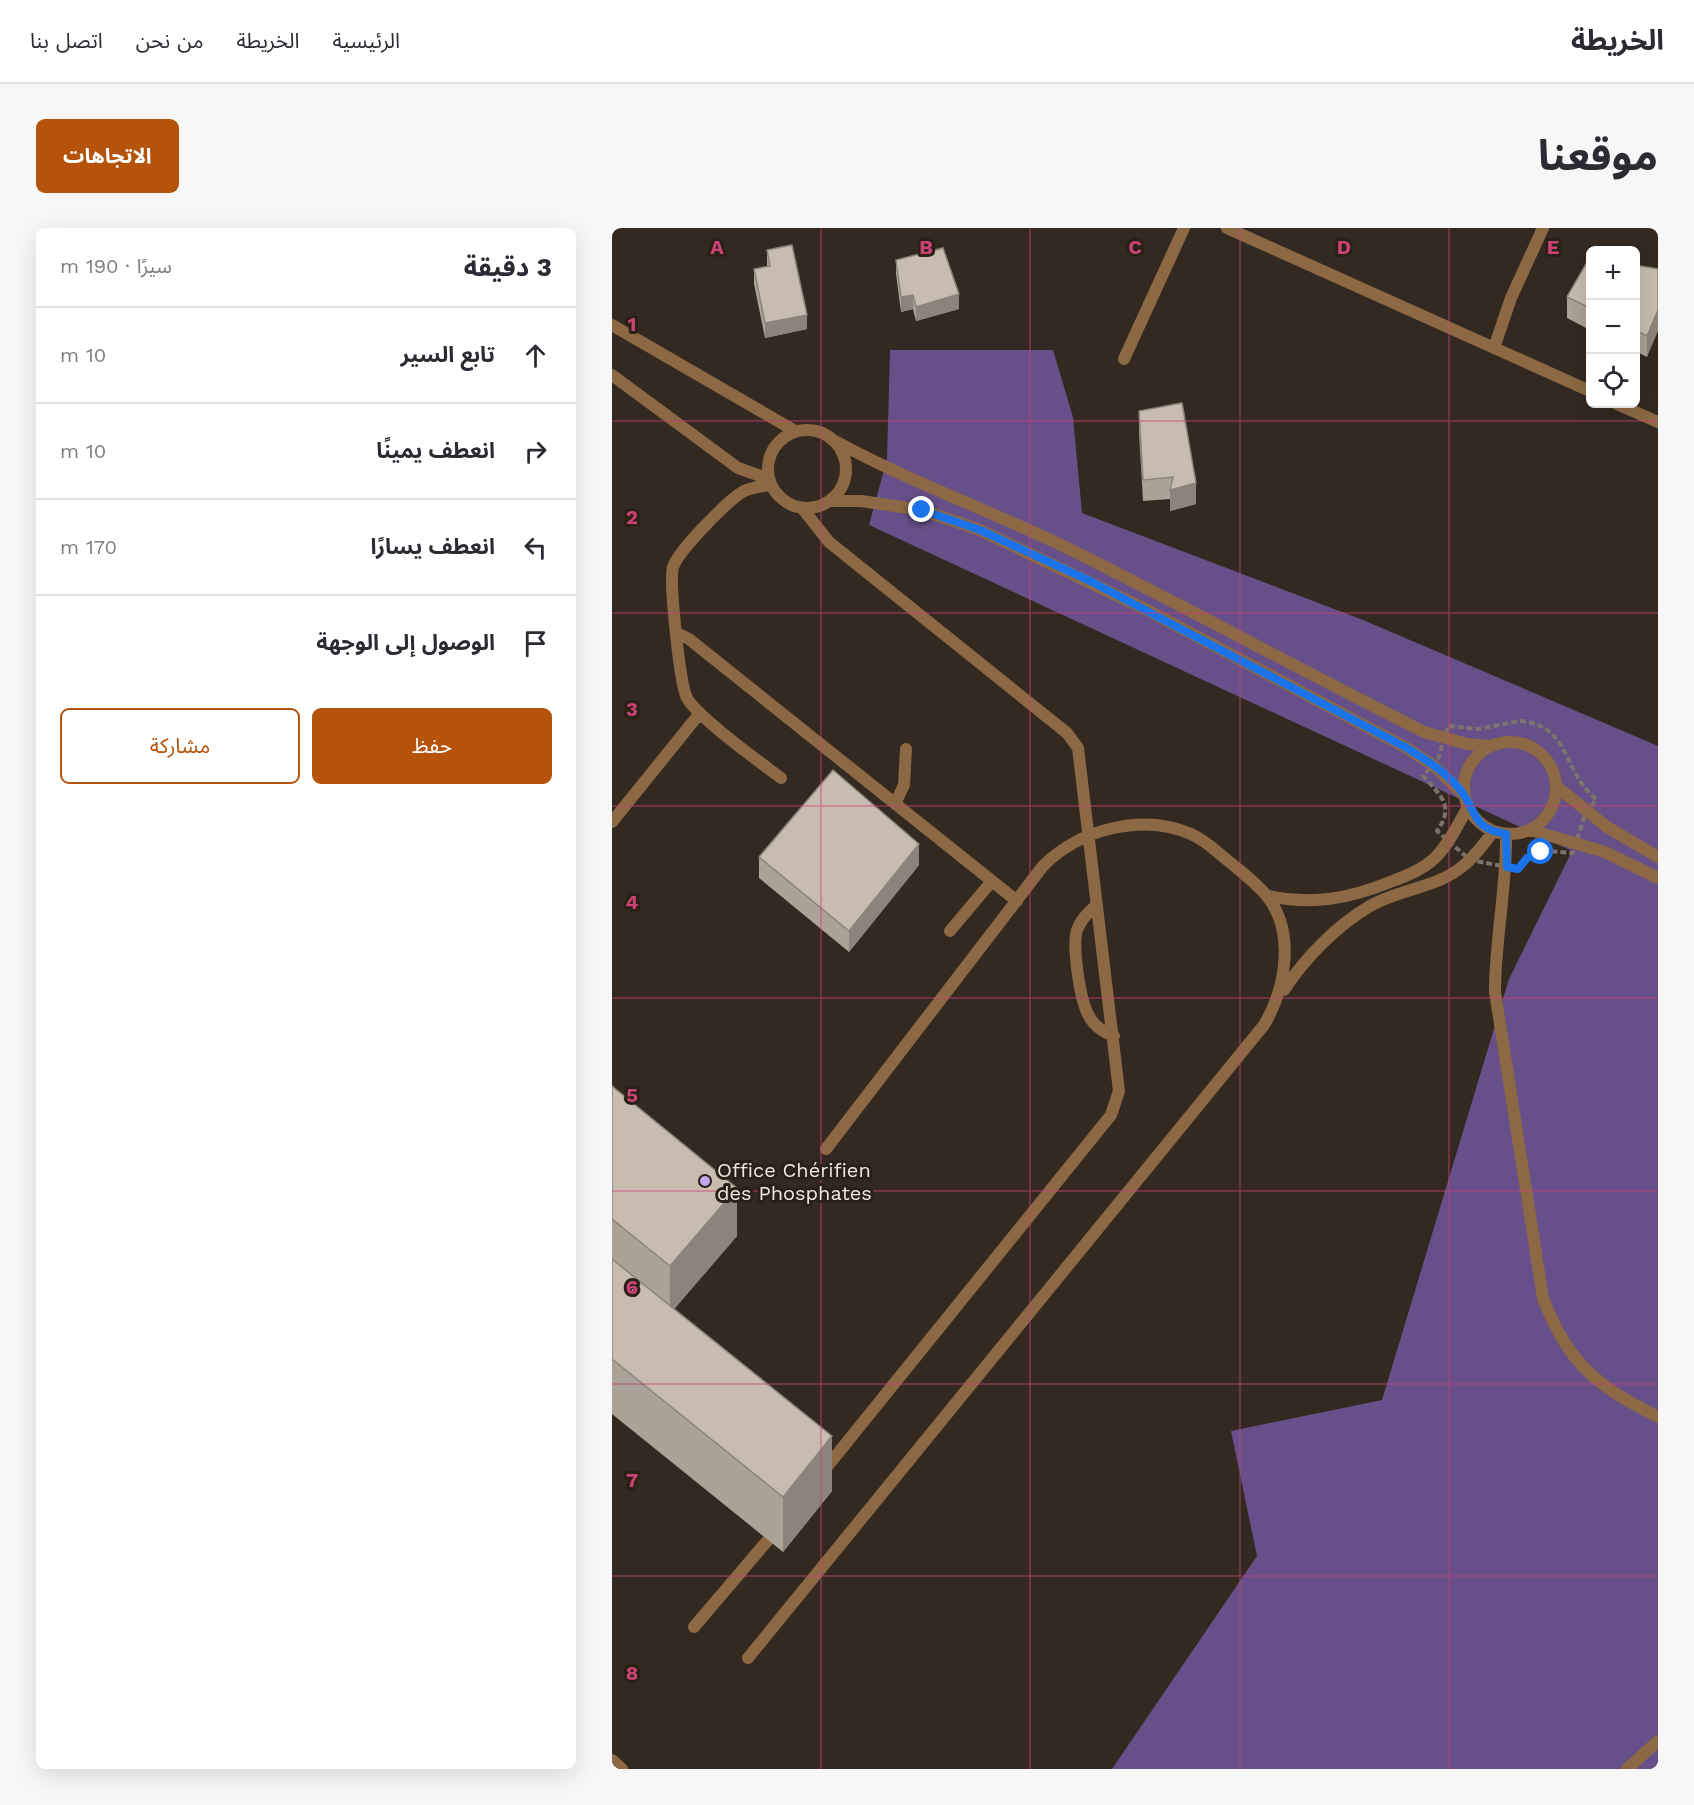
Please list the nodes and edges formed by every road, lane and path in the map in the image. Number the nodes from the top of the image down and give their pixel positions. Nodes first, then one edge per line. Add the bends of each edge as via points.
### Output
1 (1184, 228) edge
2 (1227, 228) edge
3 (1543, 228) edge
4 (612, 325) edge
5 (1494, 348) junction
6 (1124, 358) dead end
7 (612, 375) edge
8 (1586, 390) edge
9 (1626, 408) edge
10 (1658, 422) edge
11 (795, 431) junction
12 (835, 441) junction
13 (770, 482) junction
14 (830, 501) junction
15 (802, 508) junction
16 (677, 633) junction
17 (700, 713) junction
18 (1445, 740) junction
19 (1490, 746) junction
20 (906, 748) dead end
21 (1433, 765) junction
22 (781, 778) dead end
23 (1557, 786) junction
24 (1466, 801) junction
25 (895, 804) junction
26 (1587, 813) junction
27 (612, 822) edge
28 (1530, 830) junction
29 (1500, 833) junction
30 (1089, 834) junction
31 (1448, 841) junction
32 (1576, 842) junction
33 (1658, 857) edge
34 (1470, 860) junction
35 (1507, 867) junction
36 (1658, 878) edge
37 (992, 881) junction
38 (1268, 896) junction
39 (1017, 901) junction
40 (1097, 905) junction
41 (950, 931) dead end
42 (1280, 996) junction
43 (1114, 1036) junction
44 (826, 1149) dead end
45 (1658, 1417) edge
46 (817, 1479) edge
47 (768, 1540) dead end
48 (694, 1628) dead end
49 (748, 1658) dead end
50 (1658, 1741) edge
51 (612, 1760) edge
52 (622, 1769) edge
53 (1627, 1769) edge

1 - 6 street
2 - 5 street
3 - 5 street via 1511,298
4 - 11 street
5 - 8 street
7 - 13 street via 738,468
9 - 10 street
11 - 12 street via 816,431
11 - 13 street via 772,450 768,459
12 - 14 street via 845,460 846,472 838,493
12 - 18 street via 906,478 1088,559
13 - 15 street via 783,500
13 - 16 street via 736,496 679,556 671,576
14 - 15 street
14 - 21 street via 922,510 980,530 1147,610
15 - 30 street via 835,547 1073,740 1080,756
16 - 17 street via 684,689
16 - 25 street
17 - 22 street
17 - 27 street
18 - 19 street
18 - 21 path
18 - 26 path via 1448,726 1479,729 1520,721 1544,727 1562,745 1580,784 1596,799
19 - 23 street via 1516,742 1540,752
19 - 24 street via 1472,761 1466,772
20 - 25 street via 904,785
21 - 24 street
21 - 31 path via 1423,777 1444,802 1446,816 1437,831
23 - 26 street
23 - 28 street via 1550,812
24 - 29 street via 1483,826
24 - 31 street
25 - 37 street
26 - 32 path
26 - 33 street
28 - 29 street
28 - 32 street
29 - 34 street
29 - 35 street
30 - 38 street via 1149,825 1179,830 1209,845
30 - 39 street via 1057,853
30 - 40 street
31 - 34 path
31 - 38 street via 1420,869 1354,896 1311,902
32 - 35 path via 1573,853 1541,852 1527,858 1518,869
32 - 36 street
34 - 35 path
34 - 42 street via 1445,878 1386,898 1355,915 1302,966
35 - 45 street via 1495,992 1543,1298 1563,1342 1589,1373 1614,1394
37 - 39 street
37 - 41 street
38 - 42 street via 1284,945
39 - 44 street
40 - 43 street
40 - 43 street via 1077,930 1076,951 1085,1008 1096,1026
42 - 49 street via 1254,1038
43 - 46 street via 1119,1091 1111,1115
47 - 48 street
50 - 53 street
51 - 52 street

